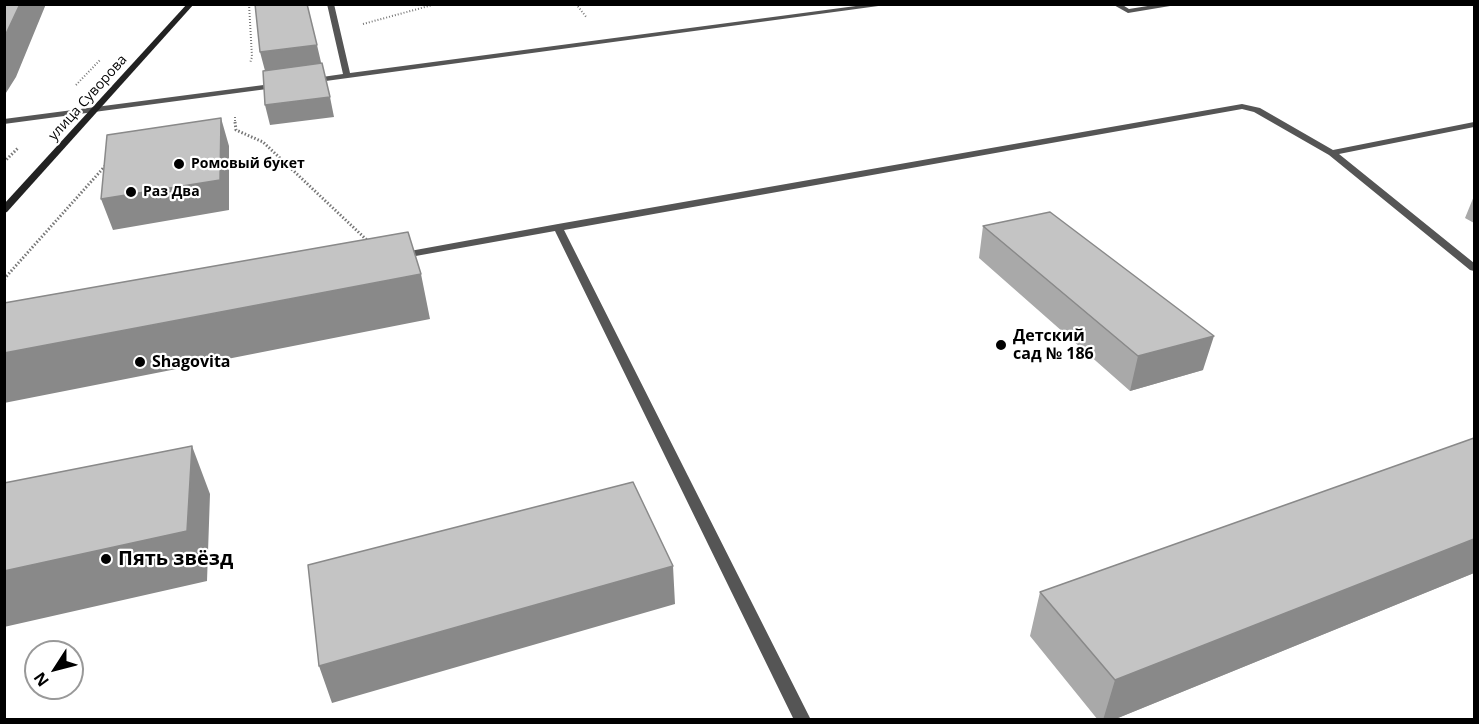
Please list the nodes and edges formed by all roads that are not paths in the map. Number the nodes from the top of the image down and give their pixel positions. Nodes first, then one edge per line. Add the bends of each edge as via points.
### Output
1 (191, 4) edge
2 (330, 4) edge
3 (890, 4) edge
4 (1115, 4) edge
5 (1179, 4) edge
6 (347, 76) junction
7 (300, 82) edge
8 (288, 84) edge
9 (97, 109) junction
10 (4, 122) edge
11 (1474, 124) edge
12 (1332, 153) junction
13 (4, 210) edge
14 (558, 226) junction
15 (386, 258) edge
16 (1474, 268) edge
17 (803, 720) edge

1 - 9 main road, улица Суворова
2 - 6 lane
3 - 6 lane
4 - 5 lane via 1128,11
6 - 7 lane
8 - 9 lane
9 - 10 lane
9 - 13 main road, улица Суворова
11 - 12 lane
12 - 14 lane via 1251,107 1234,106
12 - 16 lane
14 - 15 lane
14 - 17 lane

